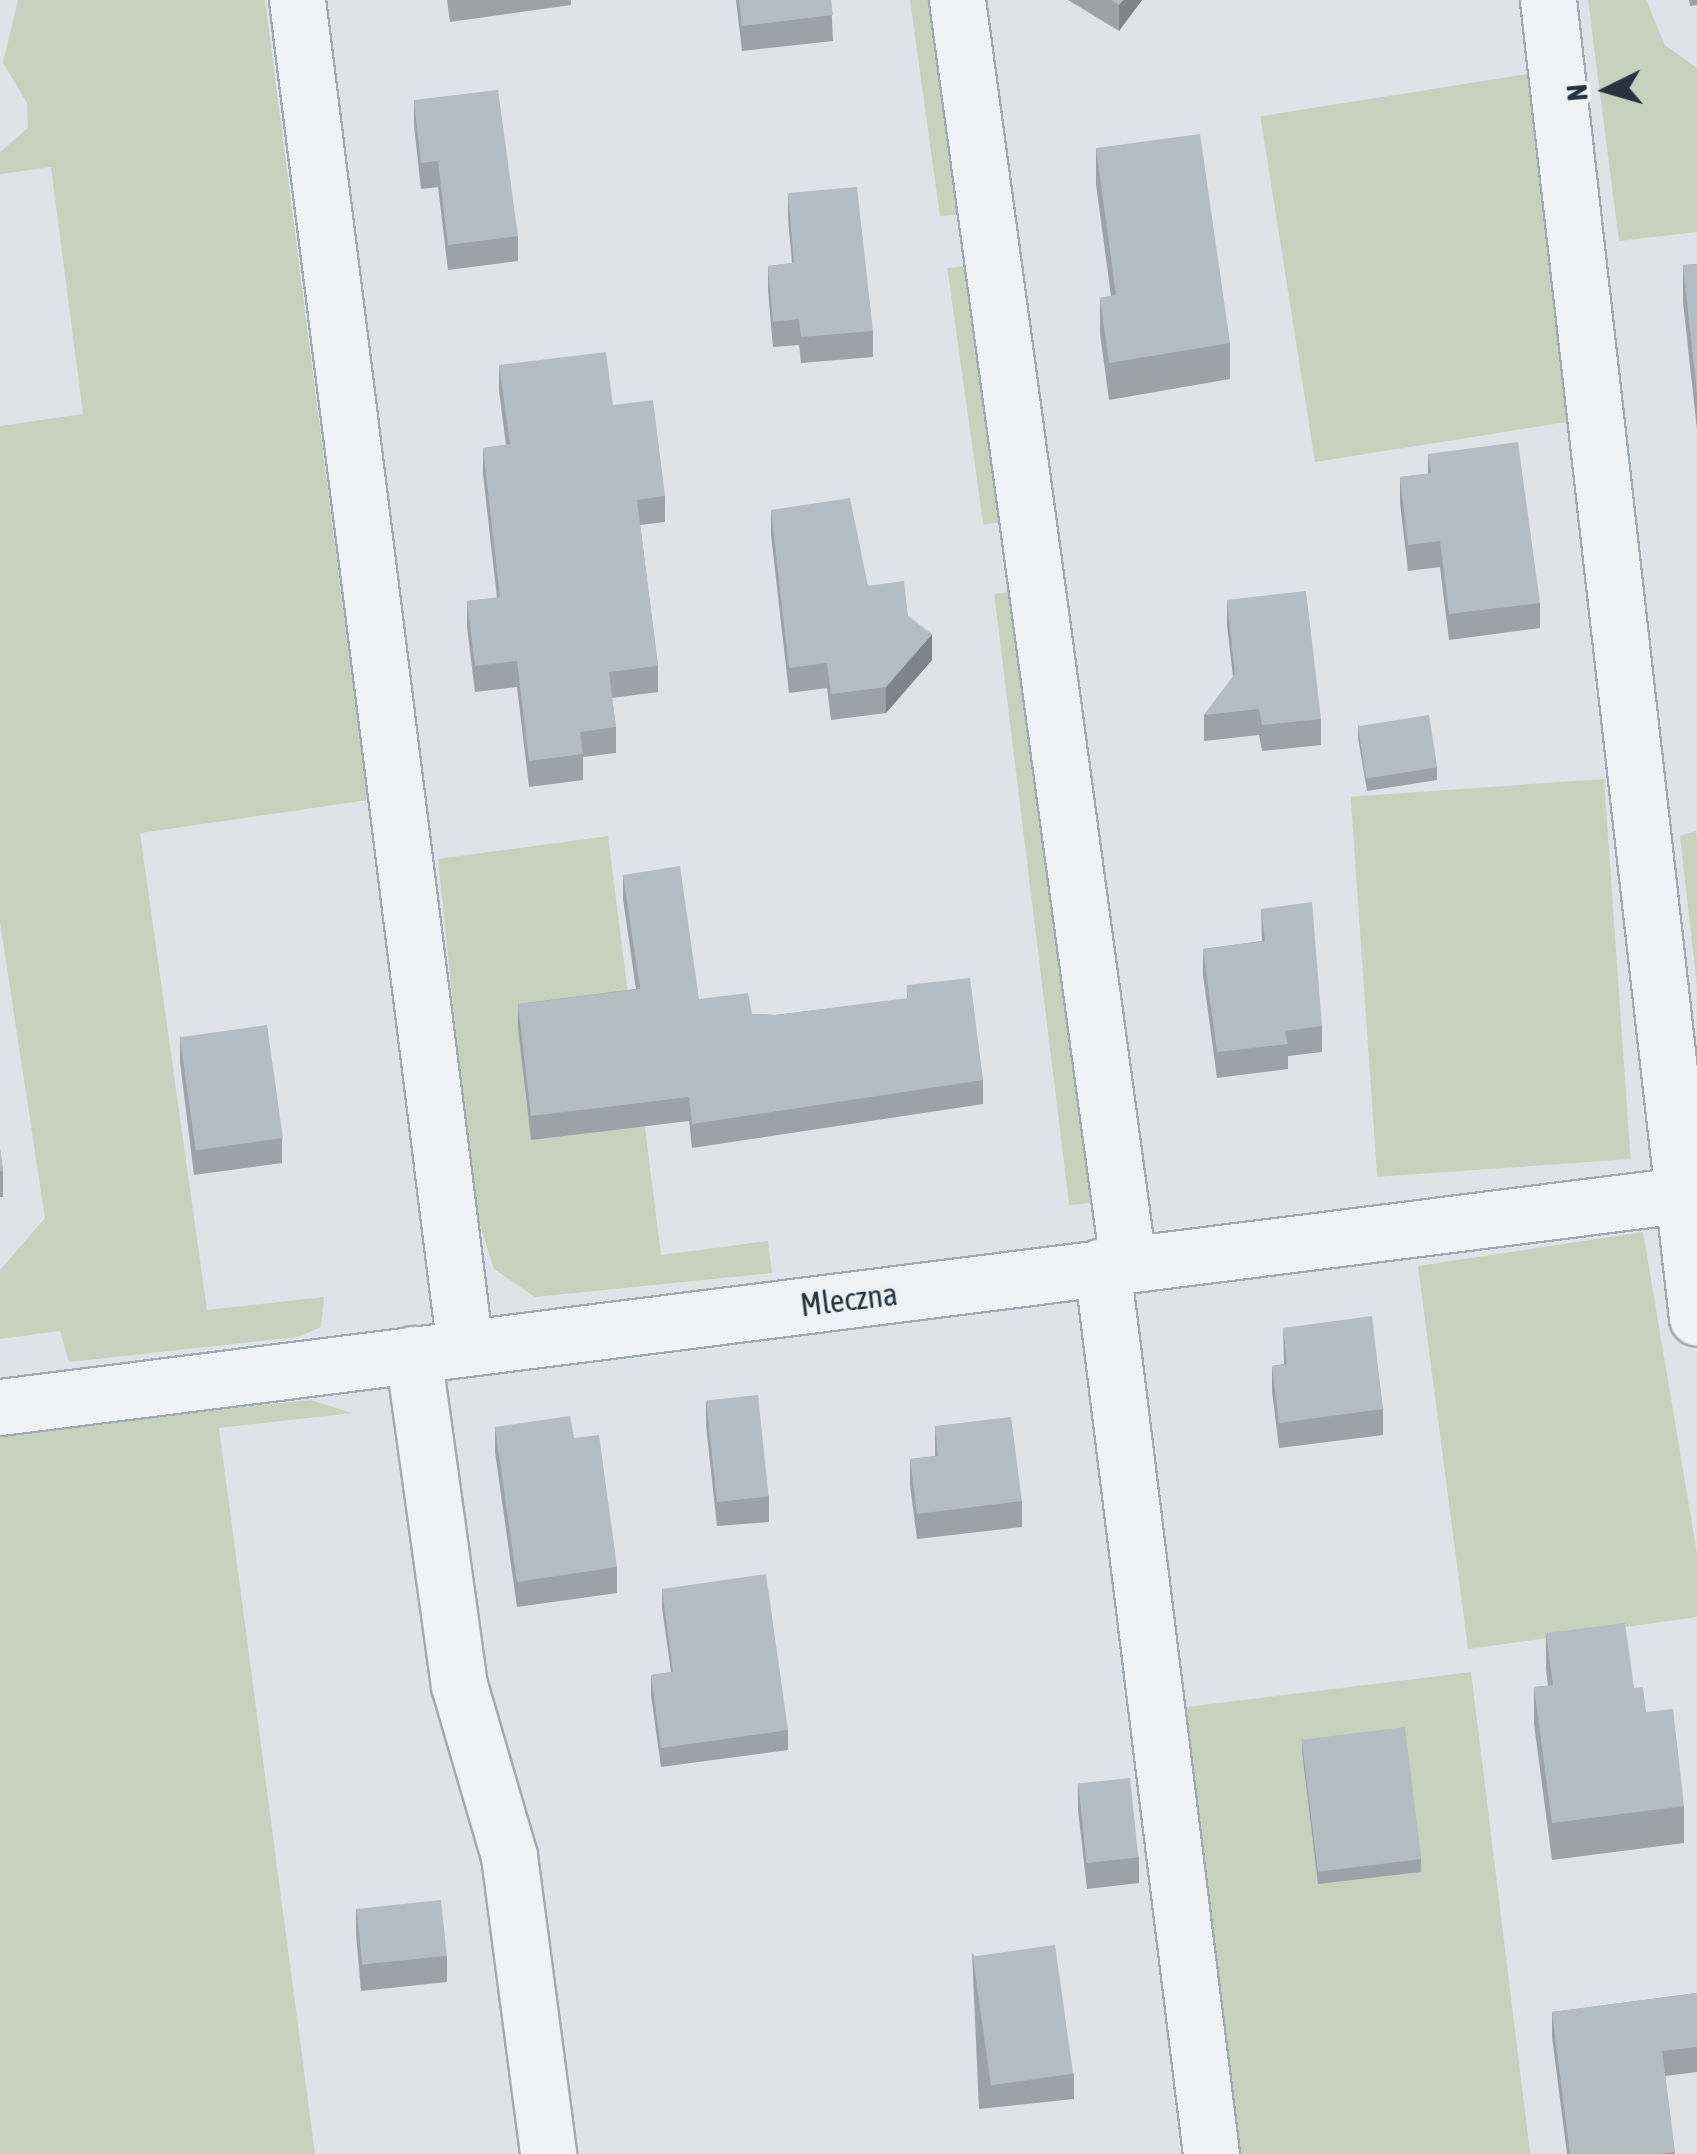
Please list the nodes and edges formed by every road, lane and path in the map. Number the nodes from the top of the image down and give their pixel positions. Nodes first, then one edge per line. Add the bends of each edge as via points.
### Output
1 (296, 0) edge
2 (957, 0) edge
3 (1548, 0) edge
4 (1689, 1194) edge
5 (1115, 1264) junction
6 (1697, 1318) edge
7 (439, 1351) junction
8 (0, 1407) edge
9 (548, 2154) edge
10 (1211, 2154) edge

1 - 7 street
2 - 5 street
3 - 4 street
4 - 5 street, Mleczna
4 - 6 street
5 - 7 street, Mleczna
5 - 10 street
7 - 8 street, Mleczna
7 - 9 street via 459,1685 509,1856

